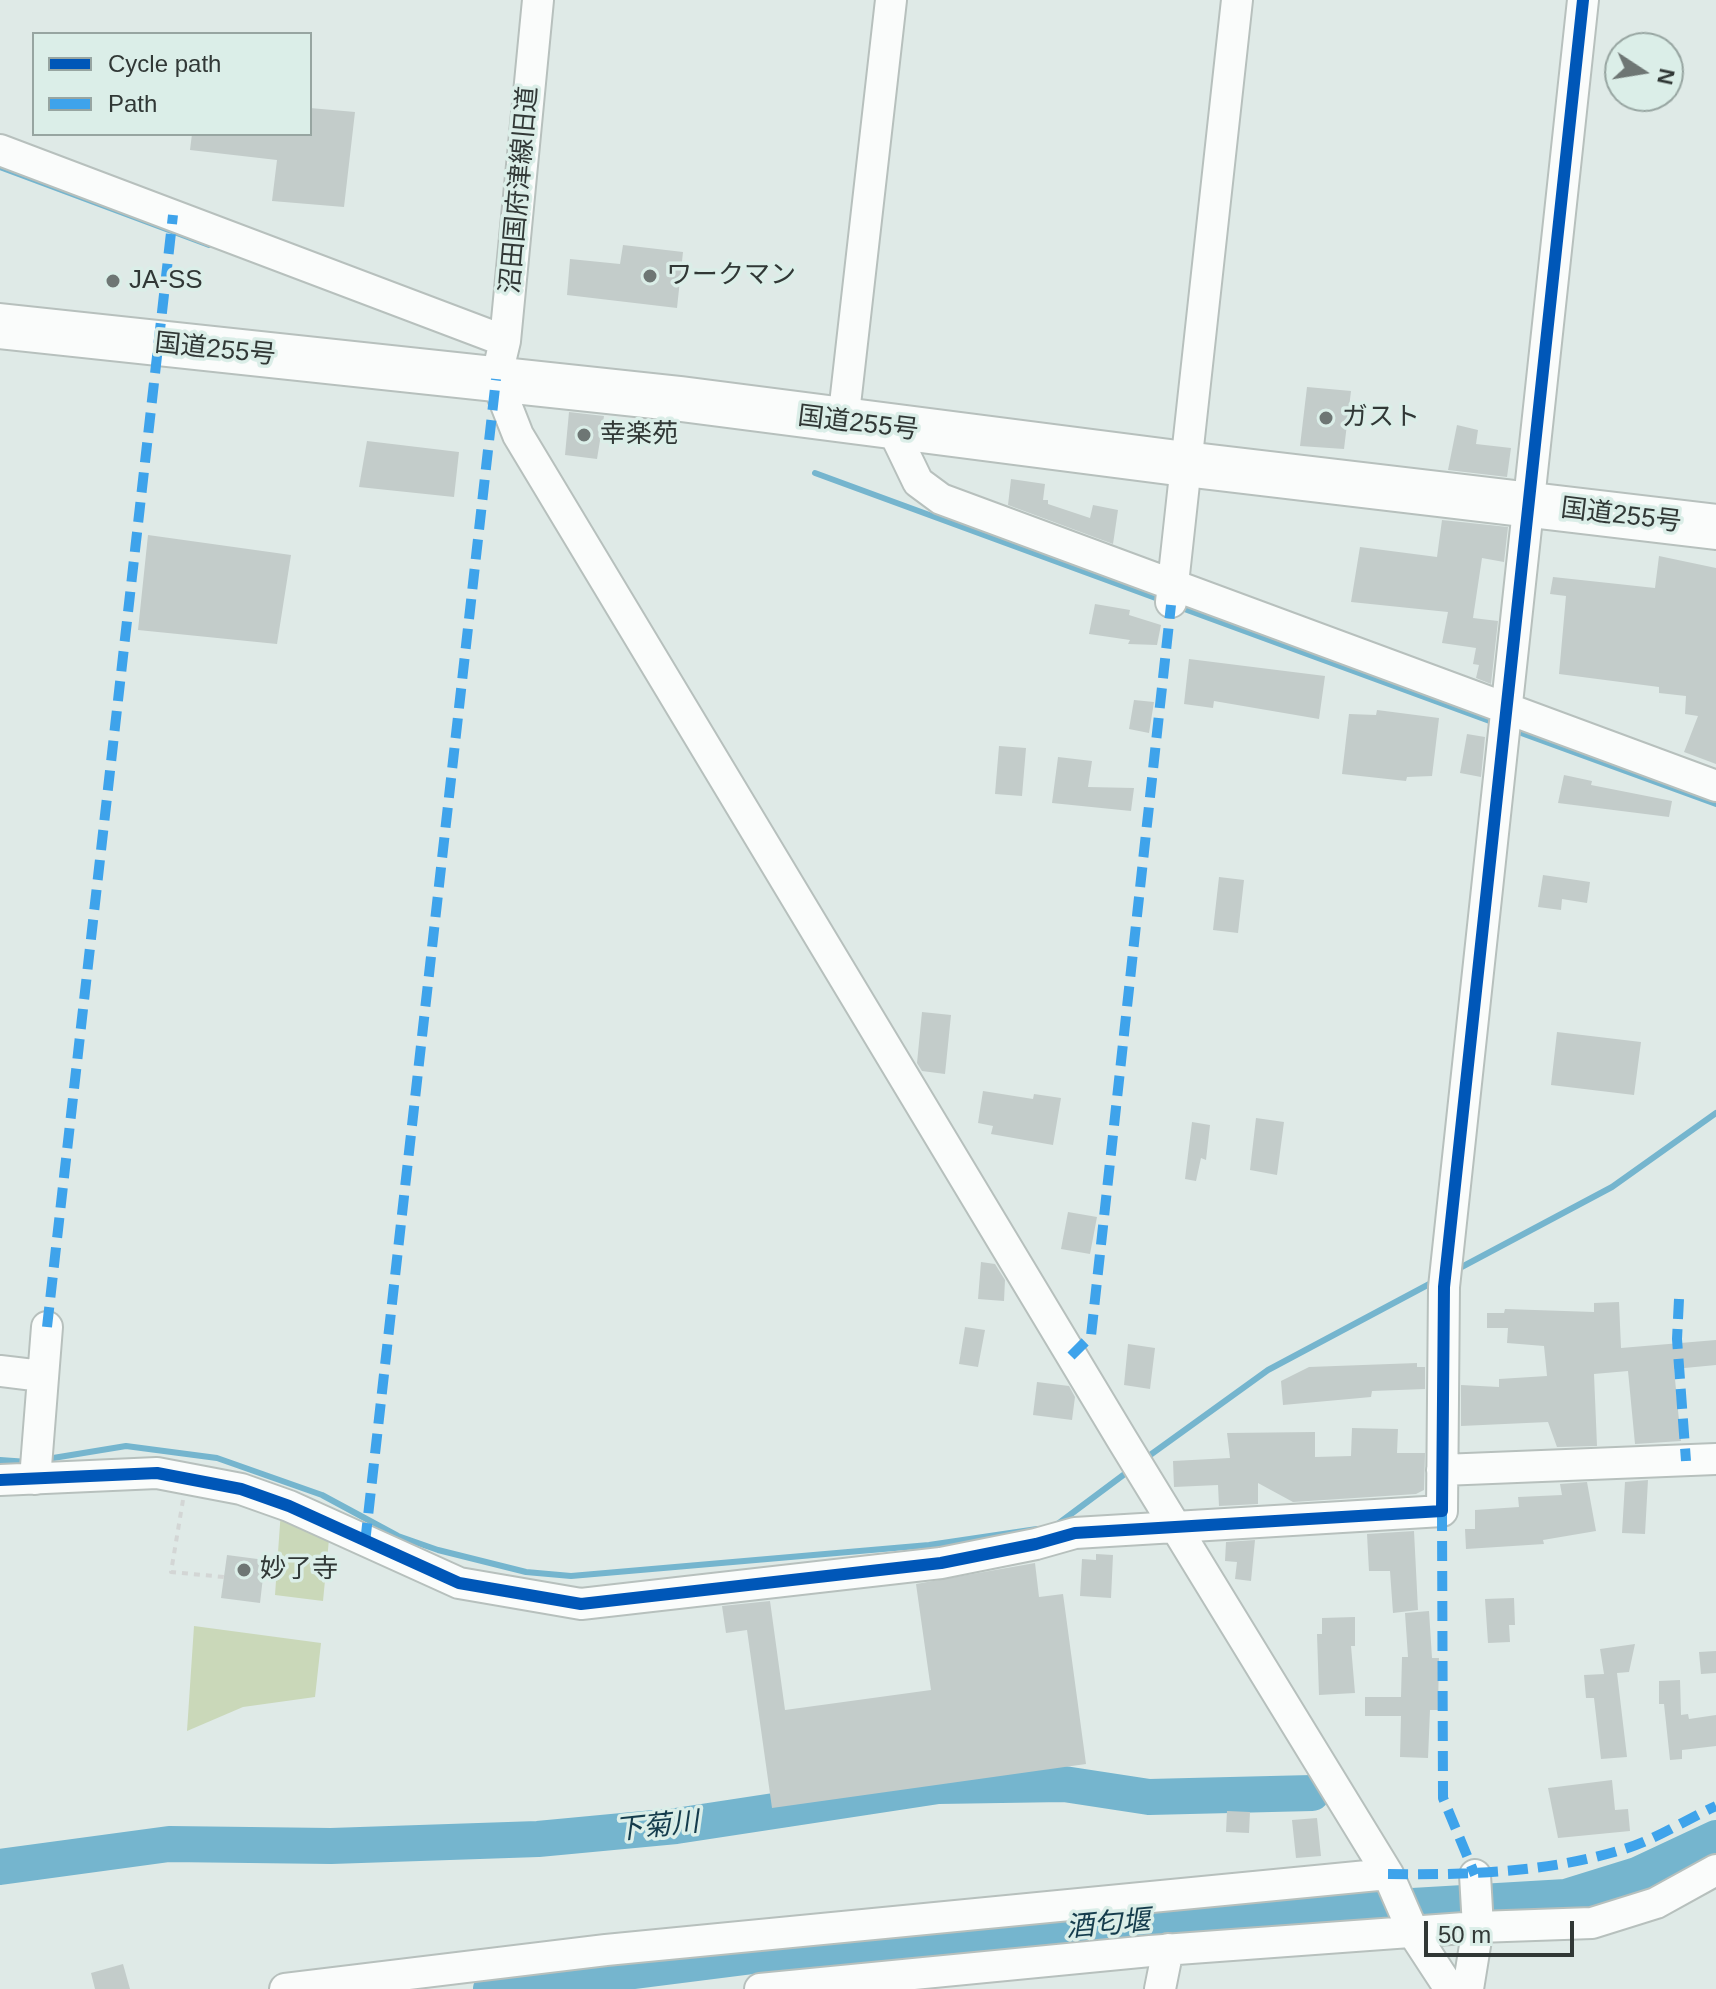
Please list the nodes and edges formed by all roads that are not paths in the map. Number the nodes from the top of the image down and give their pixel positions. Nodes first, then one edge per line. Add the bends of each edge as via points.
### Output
1 (538, 0) edge
2 (891, 0) edge
3 (1237, 0) edge
4 (1583, 0) edge
5 (0, 150) edge
6 (0, 326) edge
7 (501, 360) junction
8 (843, 422) junction
9 (892, 428) junction
10 (1185, 464) junction
11 (1529, 505) junction
12 (1716, 527) edge
13 (1172, 592) junction
14 (1505, 722) junction
15 (1716, 786) edge
16 (47, 1327) dead end
17 (0, 1371) edge
18 (42, 1376) junction
19 (1716, 1459) edge
20 (34, 1468) junction
21 (1442, 1470) junction
22 (0, 1480) edge
23 (1177, 1525) junction
24 (1716, 1870) edge
25 (1389, 1875) junction
26 (1475, 1875) dead end
27 (1478, 1927) junction
28 (1414, 1933) junction
29 (1168, 1949) junction
30 (811, 1986) edge
31 (285, 1989) edge
32 (760, 1989) edge
33 (1160, 1989) edge
34 (1450, 1989) edge
35 (1468, 1989) edge

1 - 7 street, 沼田国府津線旧道
2 - 8 street
3 - 10 street
4 - 11 street
5 - 7 street
6 - 7 highway, 国道255号
7 - 8 highway, 国道255号
7 - 23 street via 518,435
8 - 9 highway, 国道255号
9 - 10 highway, 国道255号
9 - 13 street via 918,482 941,499
10 - 11 highway, 国道255号
10 - 13 street
11 - 12 highway, 国道255号
11 - 14 street
13 - 14 street
14 - 15 street
14 - 21 street via 1444,1287
16 - 18 street
17 - 18 street
18 - 20 street
19 - 21 street
20 - 22 street
20 - 23 street via 157,1473 241,1489 459,1583 581,1604 941,1563 1075,1533
21 - 23 street via 1442,1511
23 - 25 street
24 - 27 street via 1619,1917 1578,1924
25 - 28 street
25 - 31 street via 606,1950
26 - 27 street
27 - 28 street
27 - 35 street
28 - 29 street
28 - 34 street
29 - 30 street
29 - 33 street
30 - 32 street

